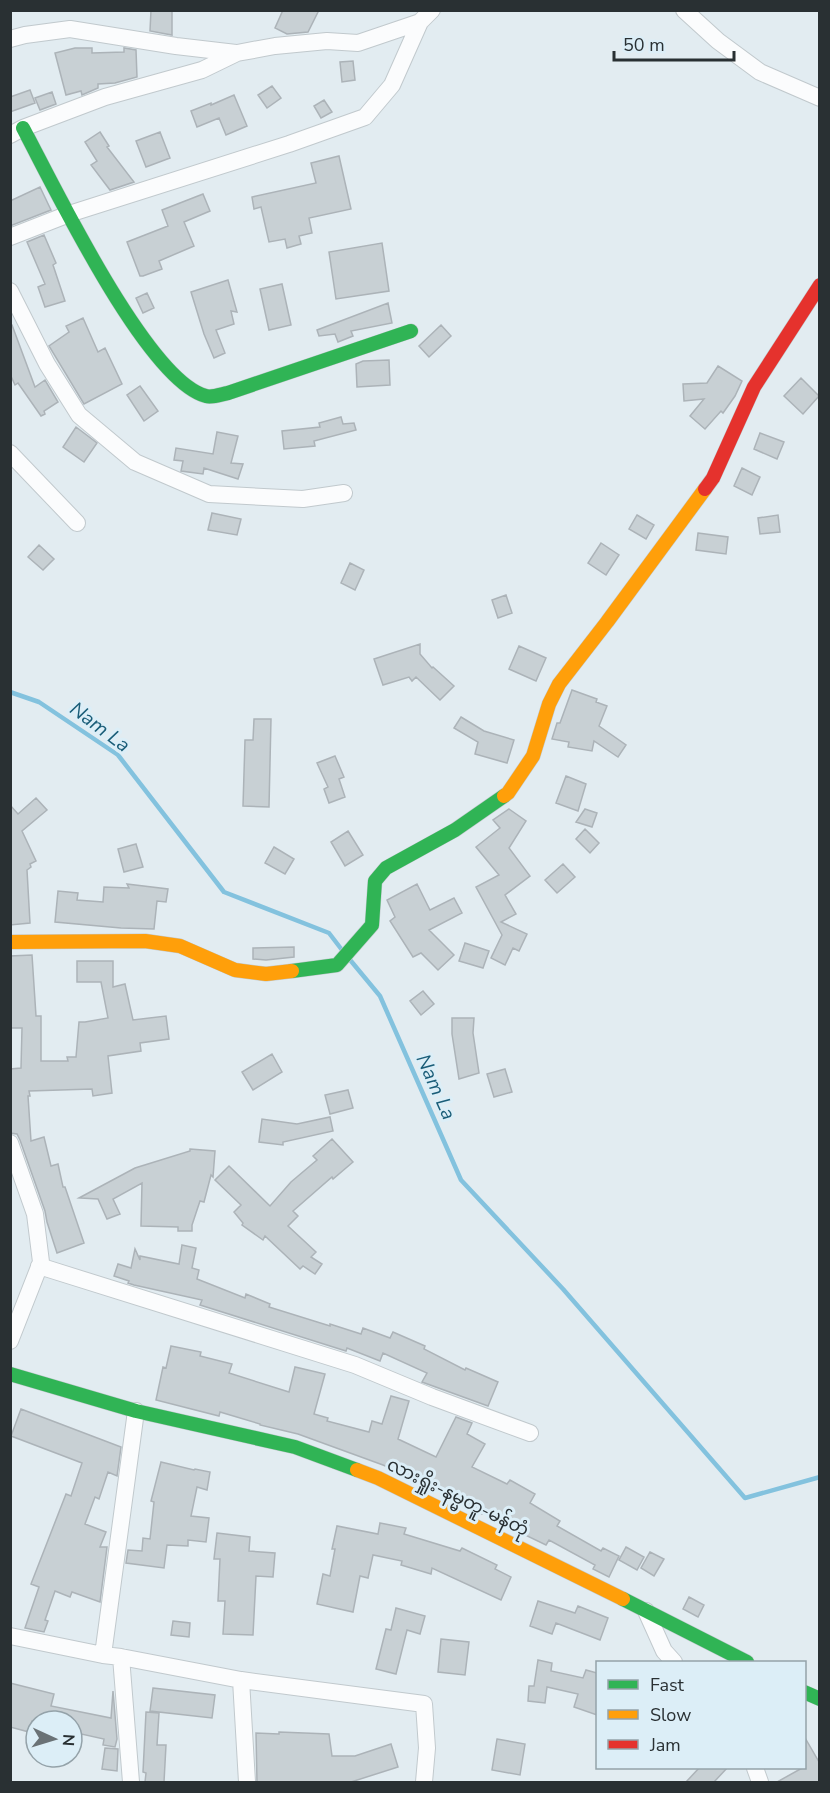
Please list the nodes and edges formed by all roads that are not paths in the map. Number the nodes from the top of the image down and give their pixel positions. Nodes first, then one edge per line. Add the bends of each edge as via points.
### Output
1 (684, 10) edge
2 (426, 16) edge
3 (10, 39) edge
4 (237, 53) junction
5 (819, 98) edge
6 (17, 132) edge
7 (69, 214) junction
8 (10, 237) edge
9 (819, 285) edge
10 (10, 291) edge
11 (411, 331) dead end
12 (10, 453) edge
13 (344, 493) dead end
14 (77, 524) dead end
15 (10, 942) edge
16 (10, 1143) edge
17 (39, 1266) junction
18 (10, 1341) edge
19 (10, 1374) edge
20 (136, 1411) junction
21 (530, 1433) dead end
22 (646, 1611) junction
23 (10, 1636) edge
24 (103, 1655) junction
25 (121, 1657) junction
26 (673, 1661) edge
27 (745, 1661) edge
28 (241, 1680) junction
29 (130, 1782) edge
30 (247, 1782) edge
31 (424, 1782) edge

1 - 5 street via 760,72
2 - 4 street via 358,43 327,41
2 - 7 street via 392,85 365,117
3 - 4 street via 70,28
4 - 6 street via 202,70 105,98
6 - 7 street
7 - 8 street
7 - 11 street via 113,295 152,350 184,385 207,397
9 - 15 street via 754,387 713,478 559,684 533,756 508,793 455,830 386,868 375,881 372,925 337,965 266,974 235,970 180,946 145,941
10 - 13 street via 47,364 79,415 135,462 209,494 303,499
12 - 14 street
16 - 17 street via 34,1214
17 - 18 street
17 - 21 street via 356,1365
19 - 20 street, လားရှိုး-နမ္မတူ-မန်တုံ
20 - 22 street, လားရှိုး-နမ္မတူ-မန်တုံ via 295,1447 378,1478
20 - 24 street
22 - 26 street via 664,1651
22 - 27 street, လားရှိုး-နမ္မတူ-မန်တုံ
23 - 24 street
24 - 25 street
25 - 28 street
25 - 29 street
28 - 30 street
28 - 31 street via 424,1704

